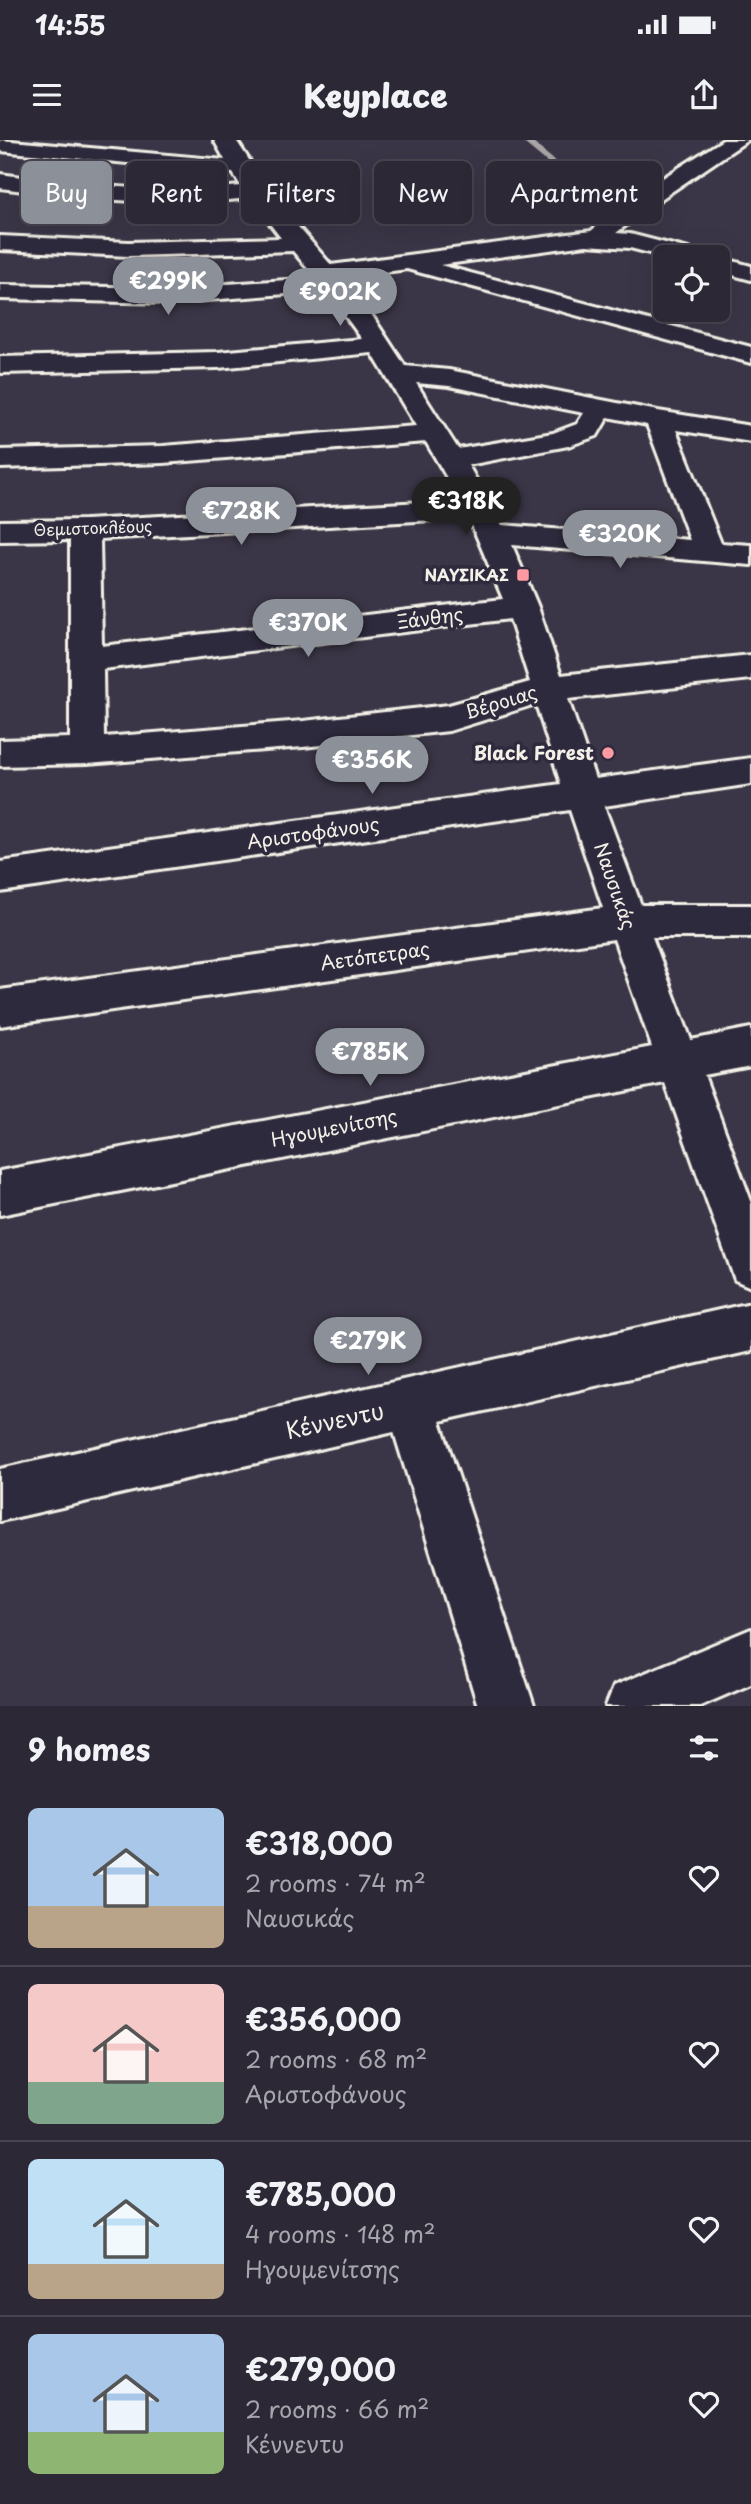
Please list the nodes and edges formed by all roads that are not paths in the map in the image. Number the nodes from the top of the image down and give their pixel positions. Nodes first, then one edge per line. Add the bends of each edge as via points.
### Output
1 (225, 140) edge
2 (737, 140) edge
3 (0, 145) edge
4 (238, 167) junction
5 (241, 171) edge
6 (0, 181) edge
7 (241, 193) edge
8 (284, 224) edge
9 (597, 238) junction
10 (0, 243) edge
11 (300, 244) junction
12 (653, 246) edge
13 (402, 262) junction
14 (730, 267) edge
15 (751, 273) edge
16 (329, 278) junction
17 (0, 292) edge
18 (380, 345) junction
19 (751, 355) edge
20 (0, 365) edge
21 (397, 373) junction
22 (600, 408) junction
23 (658, 419) junction
24 (434, 433) junction
25 (751, 433) edge
26 (0, 459) edge
27 (453, 459) junction
28 (486, 521) junction
29 (85, 530) junction
30 (0, 531) edge
31 (710, 552) junction
32 (751, 555) edge
33 (522, 607) junction
34 (88, 659) junction
35 (751, 667) edge
36 (547, 689) junction
37 (87, 751) junction
38 (0, 753) edge
39 (751, 771) edge
40 (583, 795) junction
41 (0, 877) edge
42 (626, 921) junction
43 (751, 921) edge
44 (0, 1008) edge
45 (751, 1047) edge
46 (680, 1060) junction
47 (0, 1194) edge
48 (751, 1264) edge
49 (751, 1327) edge
50 (410, 1404) junction
51 (0, 1495) edge
52 (751, 1656) edge
53 (506, 1706) edge
54 (634, 1706) edge

1 - 4 street, Ναυσικάς
2 - 9 street via 620,216
3 - 4 street
4 - 5 street, Ναυσικάς
6 - 7 street via 183,195
8 - 11 street, Ναυσικάς
9 - 12 street
9 - 13 street
10 - 11 street via 129,249
11 - 16 street, Ναυσικάς
13 - 16 street
13 - 19 street
14 - 15 street
16 - 17 street via 205,293
16 - 18 street, Ναυσικάς
18 - 20 street via 218,360
18 - 21 street, Ναυσικάς
21 - 22 street via 449,378
21 - 24 street, Ναυσικάς
22 - 23 street
22 - 27 street via 587,430 558,440
23 - 25 street
23 - 31 street
24 - 26 street via 91,460
24 - 27 street, Ναυσικάς
27 - 28 street, Ναυσικάς
28 - 29 street, Θεμιστοκλέους
28 - 31 street, Θεμιστοκλέους
28 - 33 street, Ναυσικάς
29 - 30 street, Θεμιστοκλέους
29 - 34 street
31 - 32 street, Θεμιστοκλέους
33 - 34 street, Ξάνθης
33 - 36 street, Ναυσικάς
34 - 37 street
35 - 36 street, Βέροιας
36 - 37 street, Βέροιας via 449,718
36 - 40 street, Ναυσικάς
37 - 38 street, Βέροιας
39 - 40 street, Αριστοφάνους
40 - 41 street, Αριστοφάνους
40 - 42 street, Ναυσικάς
42 - 43 street, Αετόπετρας
42 - 44 street, Αετόπετρας
42 - 46 street, Ναυσικάς
45 - 46 street, Ηγουμενίτσης
46 - 47 street, Ηγουμενίτσης
46 - 48 street, Ναυσικάς
49 - 50 street, Κέννεντυ
50 - 51 street, Κέννεντυ
50 - 53 street
52 - 54 street

